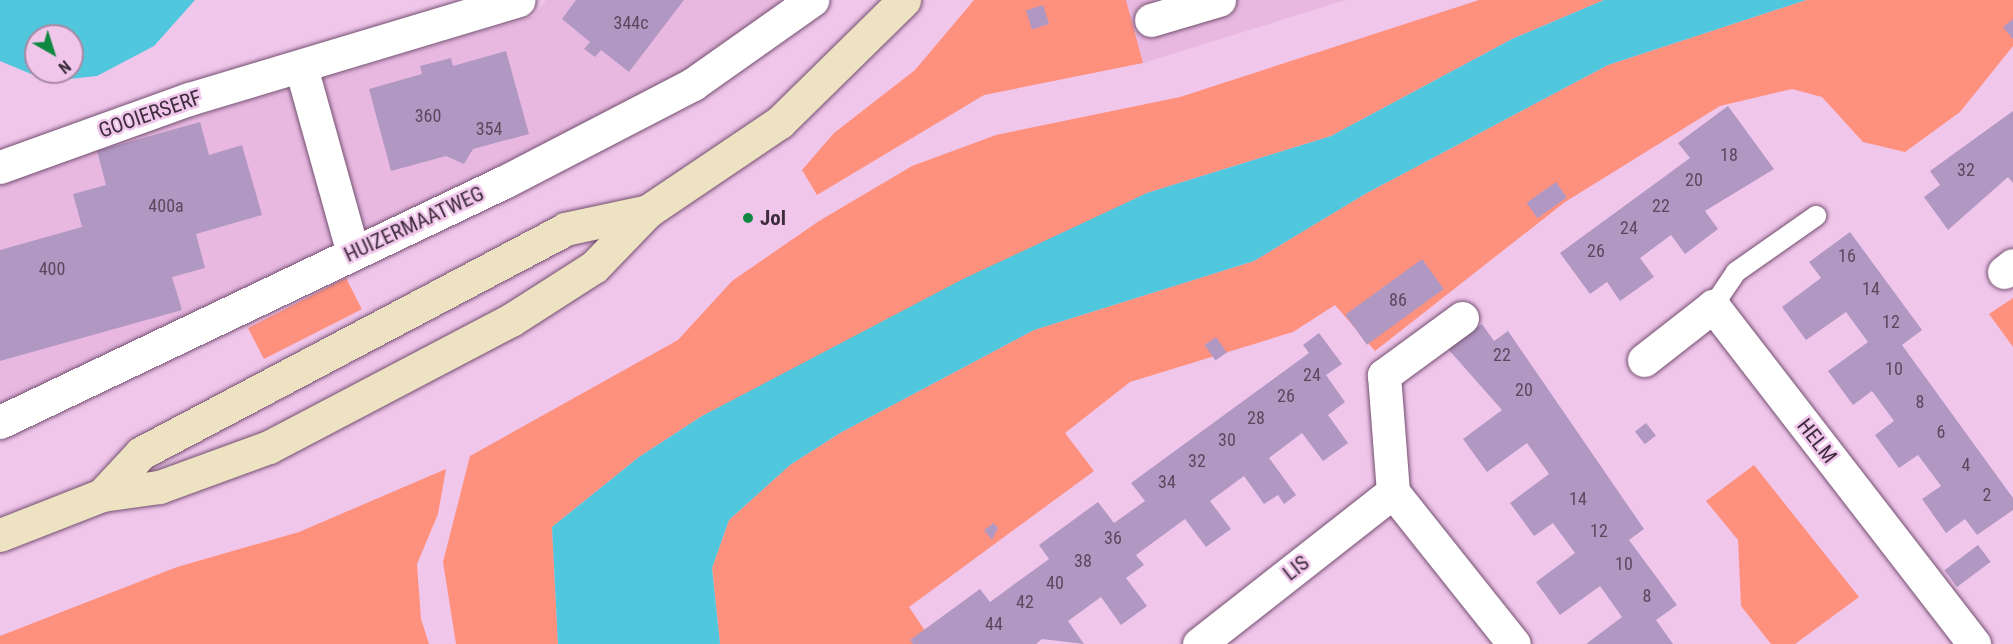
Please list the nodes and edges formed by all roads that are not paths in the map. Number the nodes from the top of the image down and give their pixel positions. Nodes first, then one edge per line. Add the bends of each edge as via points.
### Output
1 (518, 0) edge
2 (813, 0) edge
3 (904, 0) edge
4 (1219, 0) edge
5 (1151, 20) dead end
6 (302, 67) junction
7 (0, 166) edge
8 (648, 211) junction
9 (1816, 216) dead end
10 (353, 253) junction
11 (1713, 306) junction
12 (1462, 318) dead end
13 (1644, 360) dead end
14 (0, 422) edge
15 (1393, 492) junction
16 (102, 495) junction
17 (0, 534) edge
18 (1199, 644) edge
19 (1514, 644) edge
20 (1974, 644) edge

1 - 6 street, GOOIERSERF
2 - 10 street, HUIZERMAATWEG via 693,84
3 - 8 main road via 780,122
4 - 5 street
6 - 7 street, GOOIERSERF via 189,99
6 - 10 street
8 - 16 main road via 565,228 141,453
8 - 16 main road via 594,267 404,378 269,447 159,487
9 - 11 lane via 1736,272
10 - 14 street, HUIZERMAATWEG
11 - 13 street
11 - 20 street, HELM
12 - 15 street via 1384,375
15 - 18 street, LIS
15 - 19 street
16 - 17 main road

